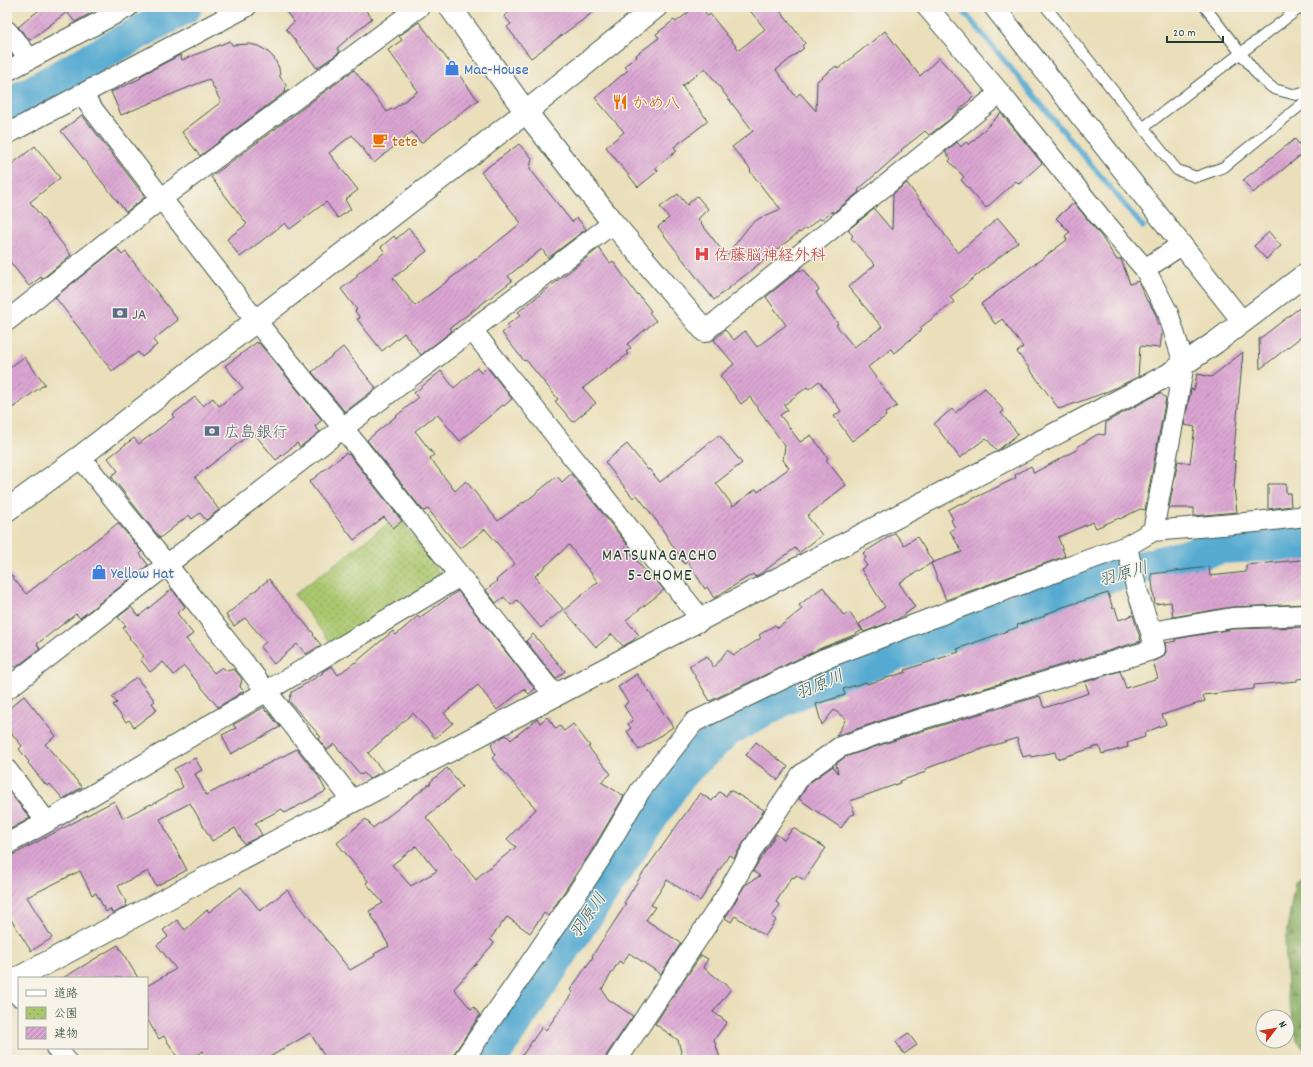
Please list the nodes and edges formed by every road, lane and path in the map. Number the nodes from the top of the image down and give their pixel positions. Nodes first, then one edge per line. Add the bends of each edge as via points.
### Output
1 (246, 7) edge
2 (419, 7) edge
3 (450, 7) edge
4 (656, 7) edge
5 (927, 7) edge
6 (994, 7) edge
7 (1046, 7) edge
8 (1205, 7) edge
9 (1301, 7) edge
10 (125, 8) edge
11 (7, 31) edge
12 (1240, 53) junction
13 (30, 59) junction
14 (7, 71) edge
15 (1306, 92) edge
16 (1000, 93) junction
17 (81, 94) junction
18 (1306, 101) edge
19 (526, 112) junction
20 (1144, 127) junction
21 (7, 134) edge
22 (162, 198) junction
23 (613, 223) junction
24 (1181, 245) junction
25 (1144, 269) junction
26 (1306, 274) edge
27 (7, 321) edge
28 (256, 321) junction
29 (1242, 321) junction
30 (472, 330) junction
31 (705, 331) joint
32 (1184, 364) junction
33 (344, 428) junction
34 (80, 457) junction
35 (7, 510) edge
36 (1306, 516) edge
37 (1153, 531) junction
38 (1127, 546) junction
39 (167, 565) junction
40 (460, 576) junction
41 (1306, 615) edge
42 (701, 619) junction
43 (1151, 632) junction
44 (7, 689) edge
45 (267, 691) junction
46 (555, 696) junction
47 (7, 770) edge
48 (353, 801) junction
49 (47, 822) junction
50 (7, 844) edge
51 (24, 977) edge
52 (57, 1049) edge
53 (66, 1060) edge
54 (463, 1060) edge
55 (617, 1060) edge

1 - 17 street
2 - 22 street
3 - 19 street
4 - 19 street
5 - 16 street
6 - 24 street
7 - 20 lane
8 - 12 lane
9 - 12 lane
10 - 13 street
11 - 13 street
12 - 15 lane via 1260,78 1274,89 1296,95
12 - 20 lane
13 - 14 street
16 - 25 street
16 - 31 street
17 - 21 street
17 - 22 street
18 - 20 lane via 1224,167 1196,177 1177,170
19 - 23 street
19 - 28 street
22 - 27 street
22 - 28 street
23 - 30 street
23 - 31 street
24 - 25 street
24 - 29 street
25 - 32 street via 1168,313
26 - 29 street
28 - 33 street
28 - 34 street
29 - 32 street
30 - 33 street
30 - 42 street
32 - 37 street
32 - 42 street via 1168,375
33 - 39 street
33 - 40 street
34 - 35 street
34 - 39 street
36 - 37 street
37 - 38 street
38 - 43 street via 1136,587
38 - 54 street via 824,659 694,722 640,791 602,856
39 - 44 street
39 - 45 street
40 - 45 street
40 - 46 street
41 - 43 street via 1232,618
42 - 46 street
43 - 55 street via 1155,650 915,721 840,747 801,775 756,843 724,899
45 - 48 street
45 - 49 street
46 - 48 street
47 - 49 street
48 - 51 street
49 - 50 street
52 - 53 street

